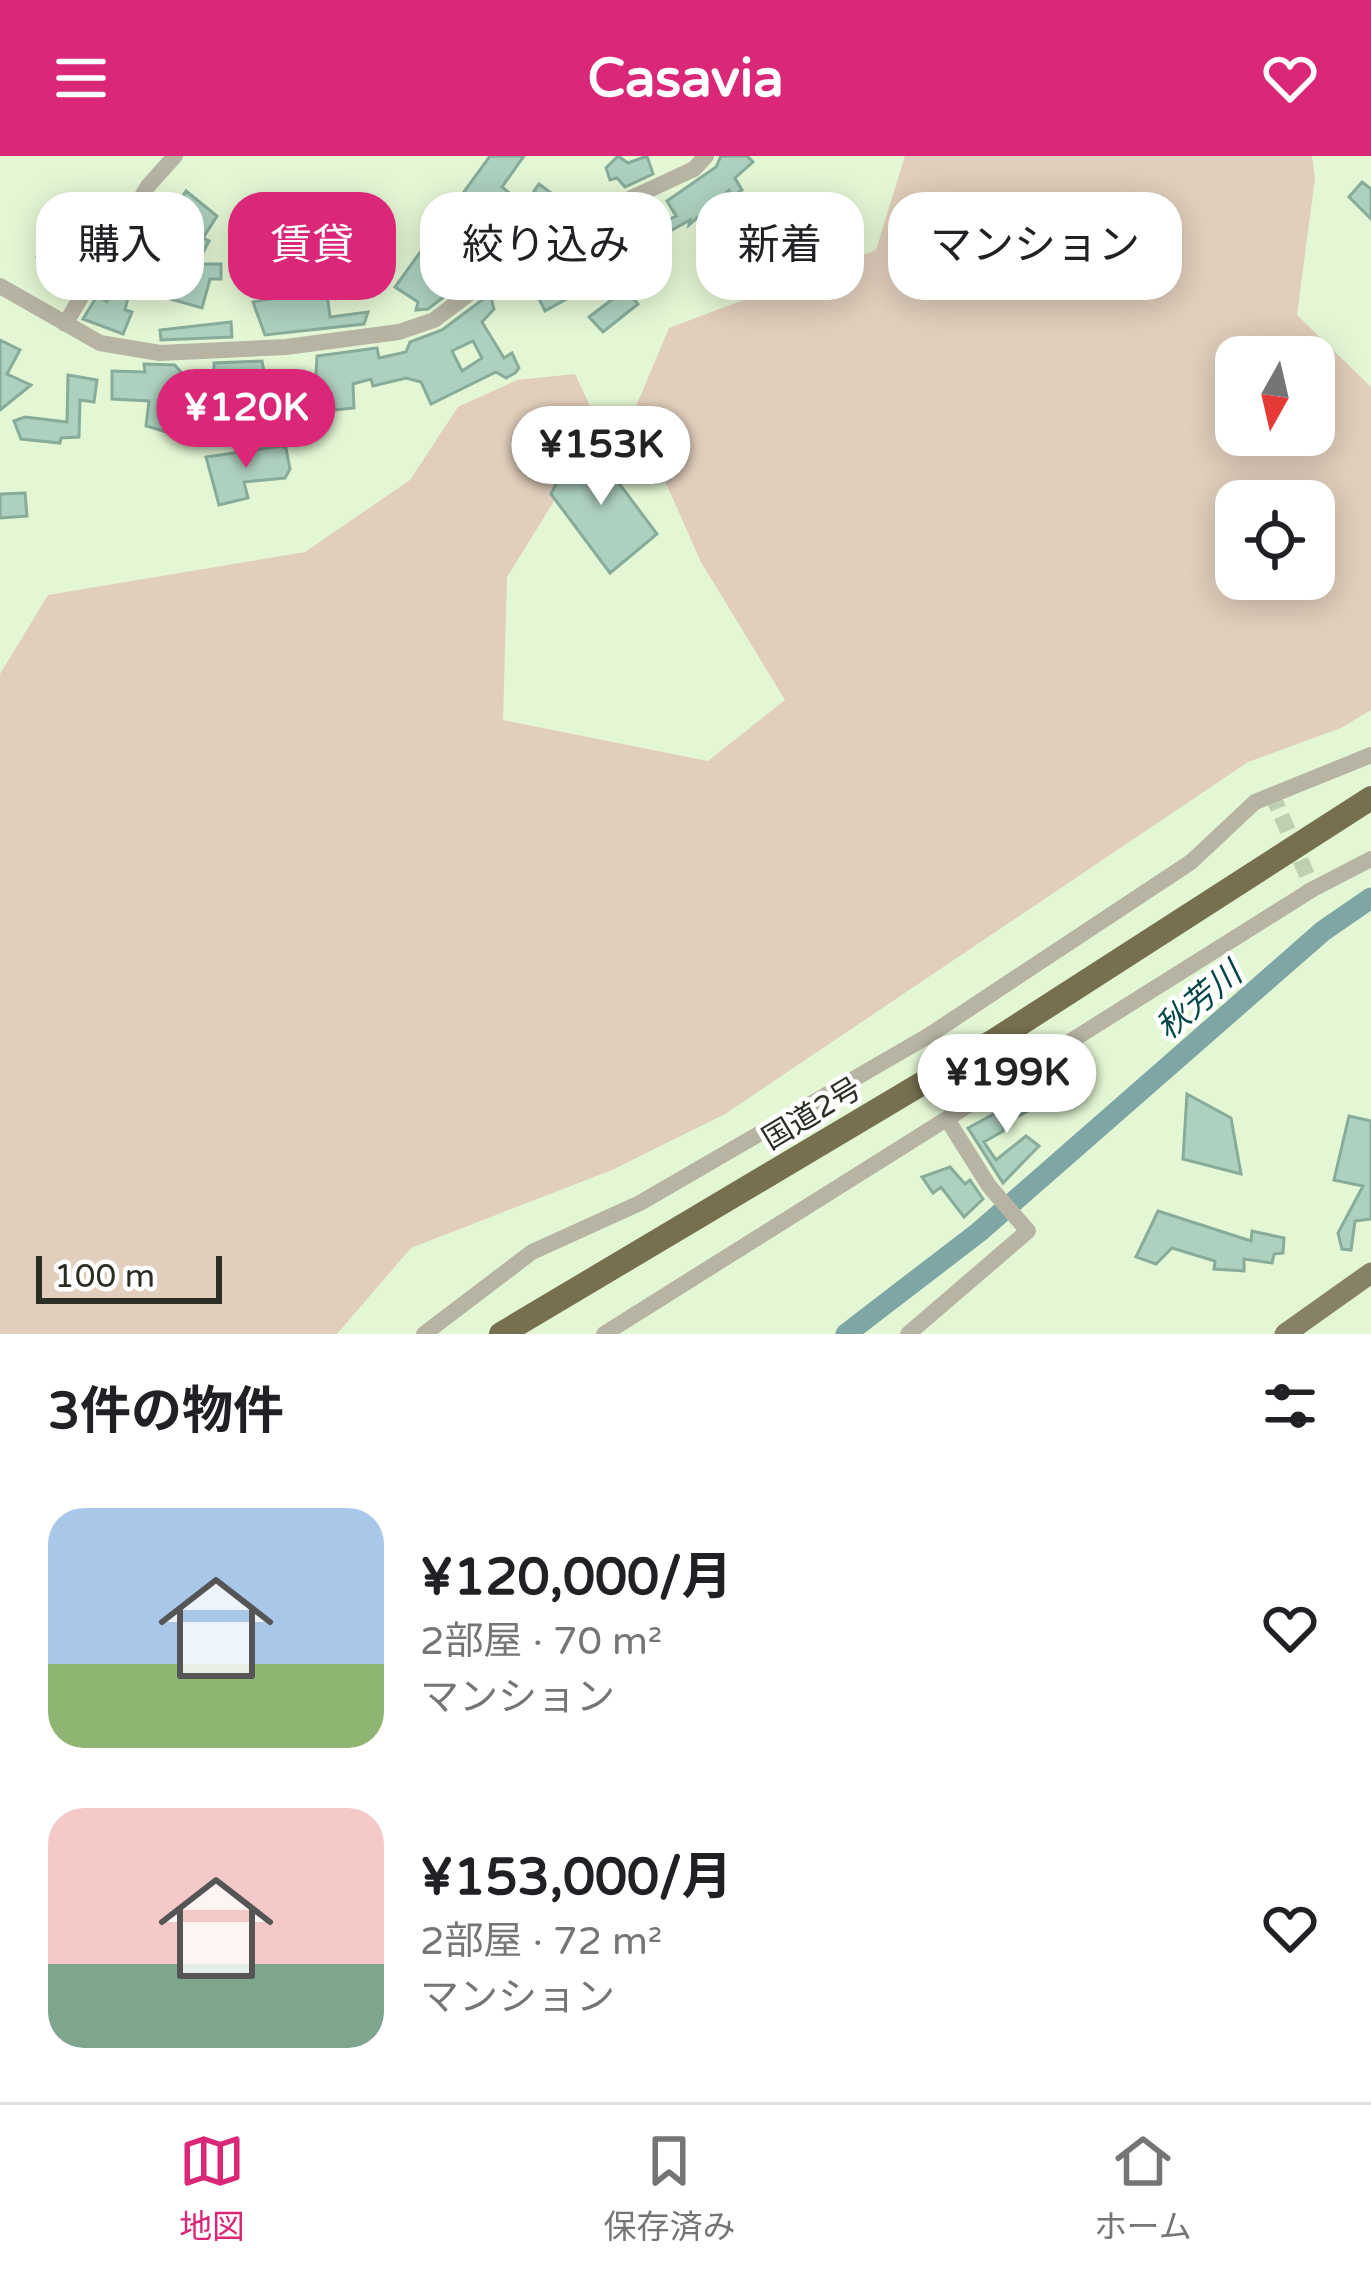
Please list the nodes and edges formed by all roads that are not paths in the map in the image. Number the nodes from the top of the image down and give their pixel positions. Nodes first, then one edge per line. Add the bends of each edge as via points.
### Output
1 (175, 156) edge
2 (706, 156) edge
3 (0, 286) edge
4 (65, 324) junction
5 (1371, 755) edge
6 (1371, 797) edge
7 (1371, 859) edge
8 (947, 1119) junction
9 (1371, 1273) edge
10 (424, 1334) edge
11 (501, 1334) edge
12 (604, 1334) edge
13 (908, 1334) edge
14 (1285, 1334) edge

1 - 4 street via 148,186
2 - 4 street via 625,201 538,266 466,291 422,328 160,353 100,344
3 - 4 street
5 - 10 street via 1255,802 1191,862 928,1036 640,1202 532,1252
6 - 11 highway, 国道2号 via 995,1040
7 - 8 street
8 - 12 street
8 - 13 street via 1028,1231
9 - 14 main road

